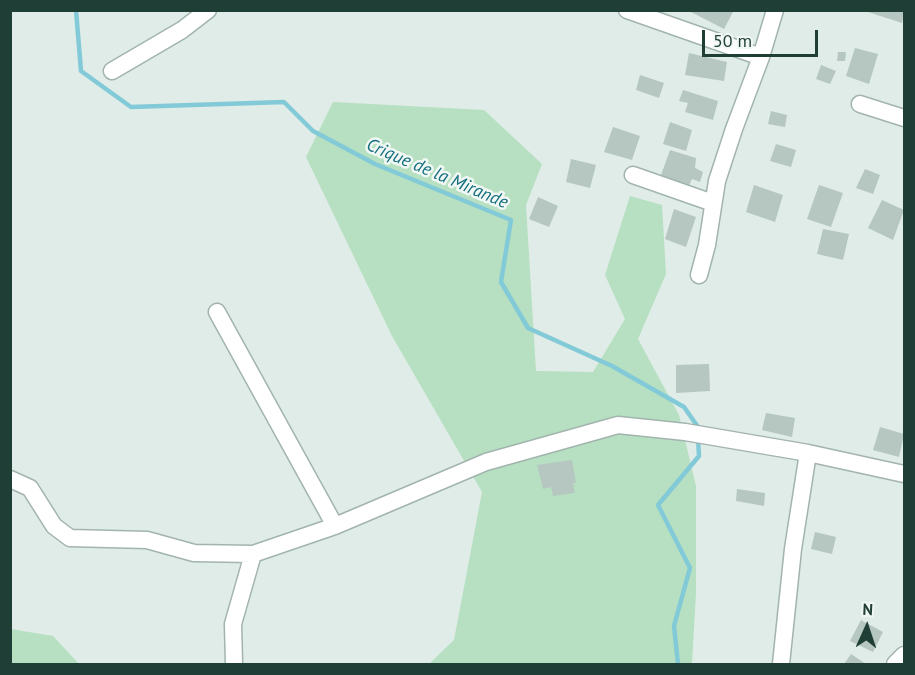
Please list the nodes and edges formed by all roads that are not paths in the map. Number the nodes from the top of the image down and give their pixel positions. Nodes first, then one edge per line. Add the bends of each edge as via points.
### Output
1 (208, 10) edge
2 (627, 10) edge
3 (775, 10) edge
4 (761, 57) junction
5 (112, 71) dead end
6 (860, 104) dead end
7 (904, 118) edge
8 (633, 175) dead end
9 (713, 203) junction
10 (699, 275) dead end
11 (217, 312) dead end
12 (808, 453) junction
13 (904, 474) edge
14 (10, 480) edge
15 (335, 526) junction
16 (253, 554) junction
17 (904, 655) edge
18 (234, 664) edge
19 (781, 664) edge
20 (895, 664) edge

1 - 5 street via 183,30
2 - 4 street
3 - 4 street
4 - 9 street via 734,129
6 - 7 street
8 - 9 street
9 - 10 street
11 - 15 street
12 - 13 street
12 - 15 street via 618,425 486,462
12 - 19 street
14 - 16 street via 30,488 54,526 70,538 147,540 194,553
15 - 16 street
16 - 18 street via 233,624
17 - 20 street

